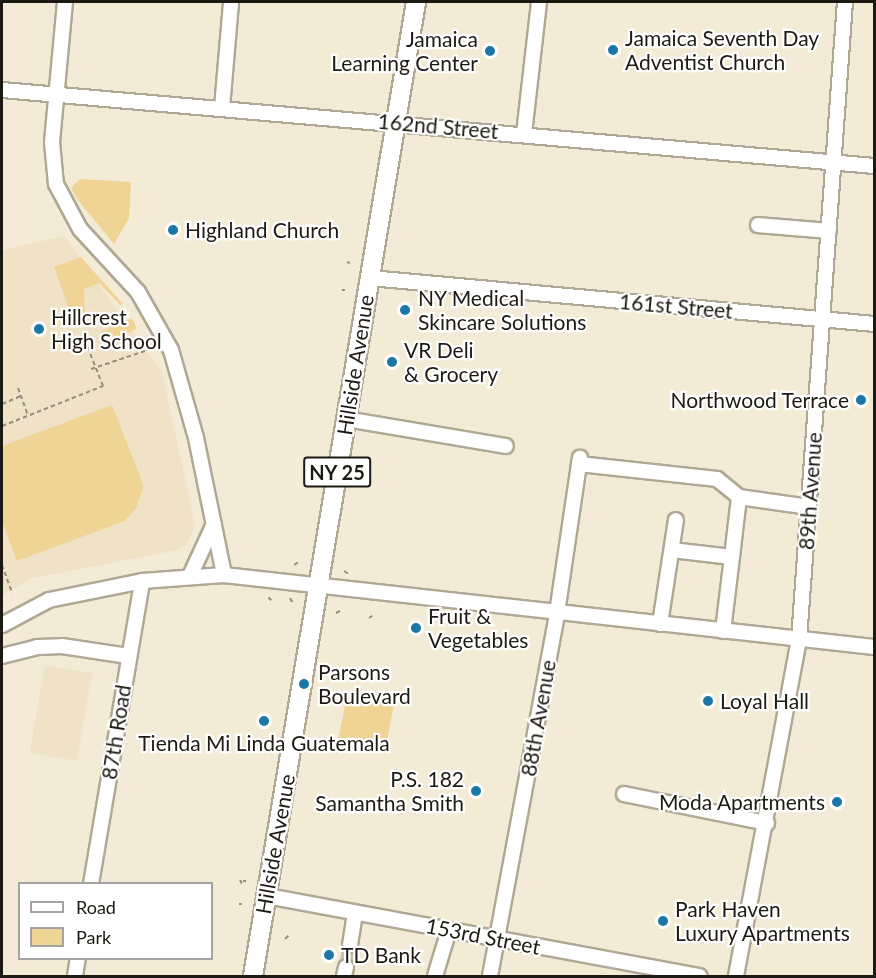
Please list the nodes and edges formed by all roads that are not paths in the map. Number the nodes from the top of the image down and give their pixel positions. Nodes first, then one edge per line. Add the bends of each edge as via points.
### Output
1 (65, 2) edge
2 (231, 2) edge
3 (416, 2) edge
4 (845, 2) edge
5 (539, 3) dead end
6 (2, 90) edge
7 (57, 95) junction
8 (222, 108) junction
9 (396, 123) junction
10 (524, 134) junction
11 (834, 162) junction
12 (874, 166) edge
13 (758, 225) dead end
14 (829, 231) junction
15 (370, 278) junction
16 (823, 319) junction
17 (874, 324) edge
18 (346, 419) junction
19 (506, 446) dead end
20 (739, 497) junction
21 (808, 507) junction
22 (676, 520) dead end
23 (214, 524) junction
24 (672, 550) junction
25 (732, 557) junction
26 (224, 575) junction
27 (190, 576) junction
28 (142, 581) junction
29 (318, 587) junction
30 (557, 613) junction
31 (660, 624) junction
32 (2, 625) edge
33 (723, 631) junction
34 (799, 640) junction
35 (874, 647) edge
36 (2, 656) edge
37 (128, 656) junction
38 (624, 794) dead end
39 (767, 823) junction
40 (91, 882) edge
41 (267, 896) junction
42 (355, 913) junction
43 (449, 930) junction
44 (497, 939) junction
45 (350, 945) tunnel mouth
46 (78, 960) edge
47 (75, 976) edge
48 (253, 976) edge
49 (435, 976) edge
50 (490, 976) edge
51 (700, 976) edge
52 (736, 976) edge

1 - 7 street
2 - 8 street
3 - 9 main road, Hillside Avenue / NY 25
4 - 11 street, 89th Avenue
5 - 10 street
6 - 7 street, 162nd Street
7 - 8 street, 162nd Street
7 - 23 street via 52,142 62,200 80,229 138,292 160,325 180,375
8 - 9 street, 162nd Street
9 - 10 street, 162nd Street
9 - 15 main road, Hillside Avenue / NY 25
10 - 11 street, 162nd Street
11 - 12 street, 162nd Street
11 - 14 street, 89th Avenue
13 - 14 street
14 - 16 street, 89th Avenue
15 - 16 street, 161st Street
15 - 18 main road, Hillside Avenue / NY 25
16 - 17 street, 161st Street
16 - 21 street, 89th Avenue
18 - 19 street
18 - 29 main road, Hillside Avenue / NY 25
20 - 21 street
20 - 25 street
20 - 30 street, 88th Avenue via 717,479 579,461
21 - 34 street, 89th Avenue
22 - 24 street
23 - 26 street
23 - 27 street
24 - 25 street
24 - 31 street
25 - 33 street
26 - 27 street
26 - 29 street
27 - 28 street
28 - 32 street via 49,600
28 - 37 street, 87th Road
29 - 30 street
29 - 41 main road, Hillside Avenue / NY 25
30 - 31 street
30 - 44 street, 88th Avenue
31 - 33 street
33 - 34 street
34 - 35 street
34 - 39 street, 89th Avenue
36 - 37 street via 25,649 62,646
37 - 40 street, 87th Road
38 - 39 street
39 - 52 street, 89th Avenue
41 - 42 street, 153rd Street
41 - 48 main road, Hillside Avenue / NY 25
42 - 43 street, 153rd Street
42 - 45 street
43 - 44 street, 153rd Street
43 - 49 street
44 - 50 street, 88th Avenue
44 - 51 street, 153rd Street
46 - 47 street

